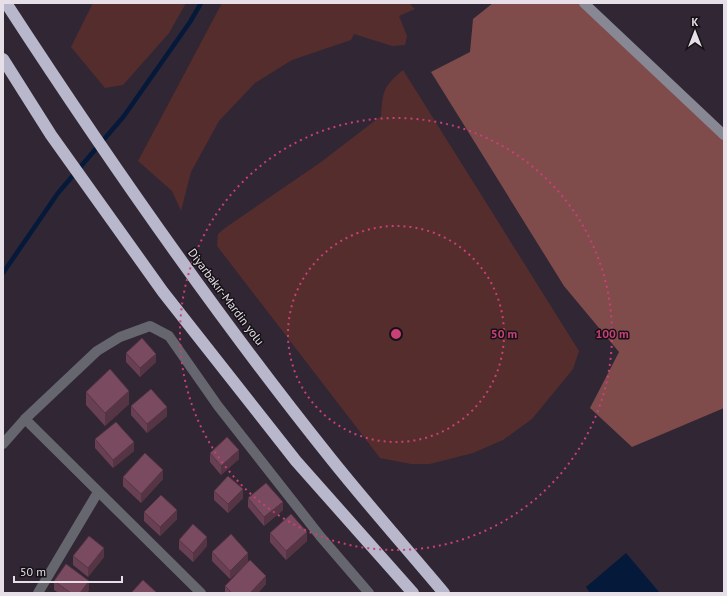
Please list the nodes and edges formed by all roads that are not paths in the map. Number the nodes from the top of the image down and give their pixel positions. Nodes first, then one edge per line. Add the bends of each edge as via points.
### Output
1 (6, 3) edge
2 (584, 3) edge
3 (3, 59) edge
4 (724, 135) edge
5 (25, 419) junction
6 (3, 444) edge
7 (98, 492) junction
8 (38, 593) edge
9 (201, 593) edge
10 (369, 593) edge
11 (412, 593) edge
12 (444, 593) edge

1 - 12 highway, Diyarbakır-Mardin yolu via 189,273 332,460
2 - 4 street
3 - 11 highway via 51,135 163,292 296,461
5 - 6 street
5 - 7 street
5 - 10 street via 97,351 120,337 150,326 169,336 218,406 320,536
7 - 8 street
7 - 9 street

